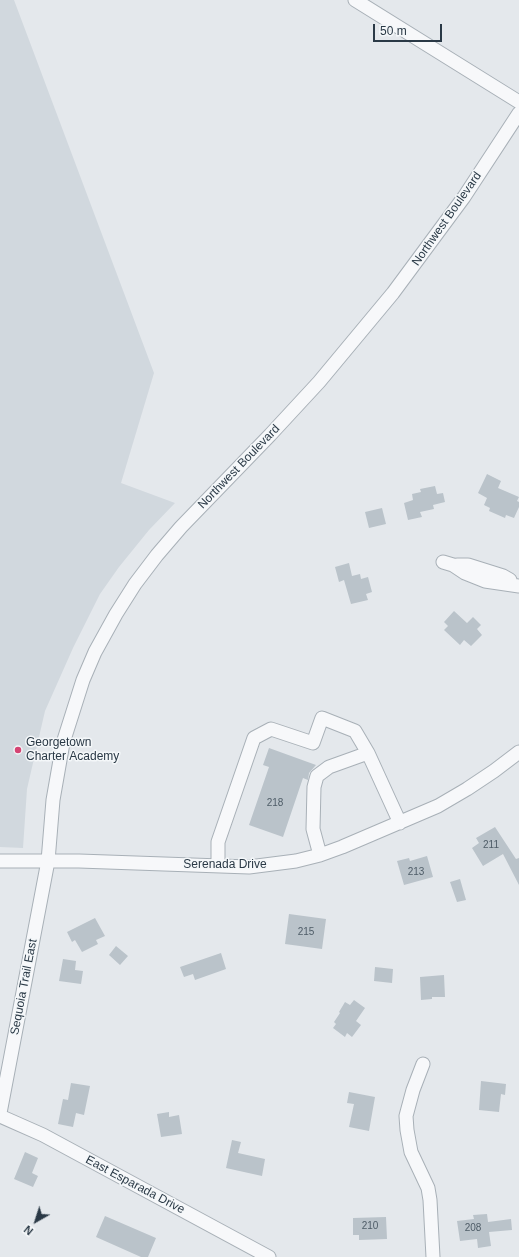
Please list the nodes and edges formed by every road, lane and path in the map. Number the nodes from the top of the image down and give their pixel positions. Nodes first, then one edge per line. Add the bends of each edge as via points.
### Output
1 (355, 0) edge
2 (519, 102) edge
3 (519, 113) edge
4 (448, 563) dead end
5 (519, 585) edge
6 (519, 752) edge
7 (368, 754) junction
8 (400, 822) junction
9 (320, 855) junction
10 (0, 860) edge
11 (48, 861) junction
12 (218, 866) junction
13 (423, 1064) dead end
14 (0, 1114) edge
15 (269, 1257) edge
16 (433, 1257) edge

1 - 2 street
3 - 11 street, Northwest Boulevard via 464,197 393,293 319,382 157,555 116,614 83,680 63,743 53,800
4 - 5 street via 485,581
6 - 8 street, Serenada Drive via 467,789 438,806
7 - 8 street
7 - 9 street via 329,767 318,776 314,787 313,829
7 - 12 street via 355,731 322,718 313,743 270,729 254,738 218,842
8 - 9 street, Serenada Drive
9 - 12 street, Serenada Drive via 273,865
10 - 11 street, Serenada Drive
11 - 12 street, Serenada Drive
11 - 14 street, Sequoia Trail East
13 - 16 street via 406,1116 411,1152 428,1188
14 - 15 street, East Esparada Drive

